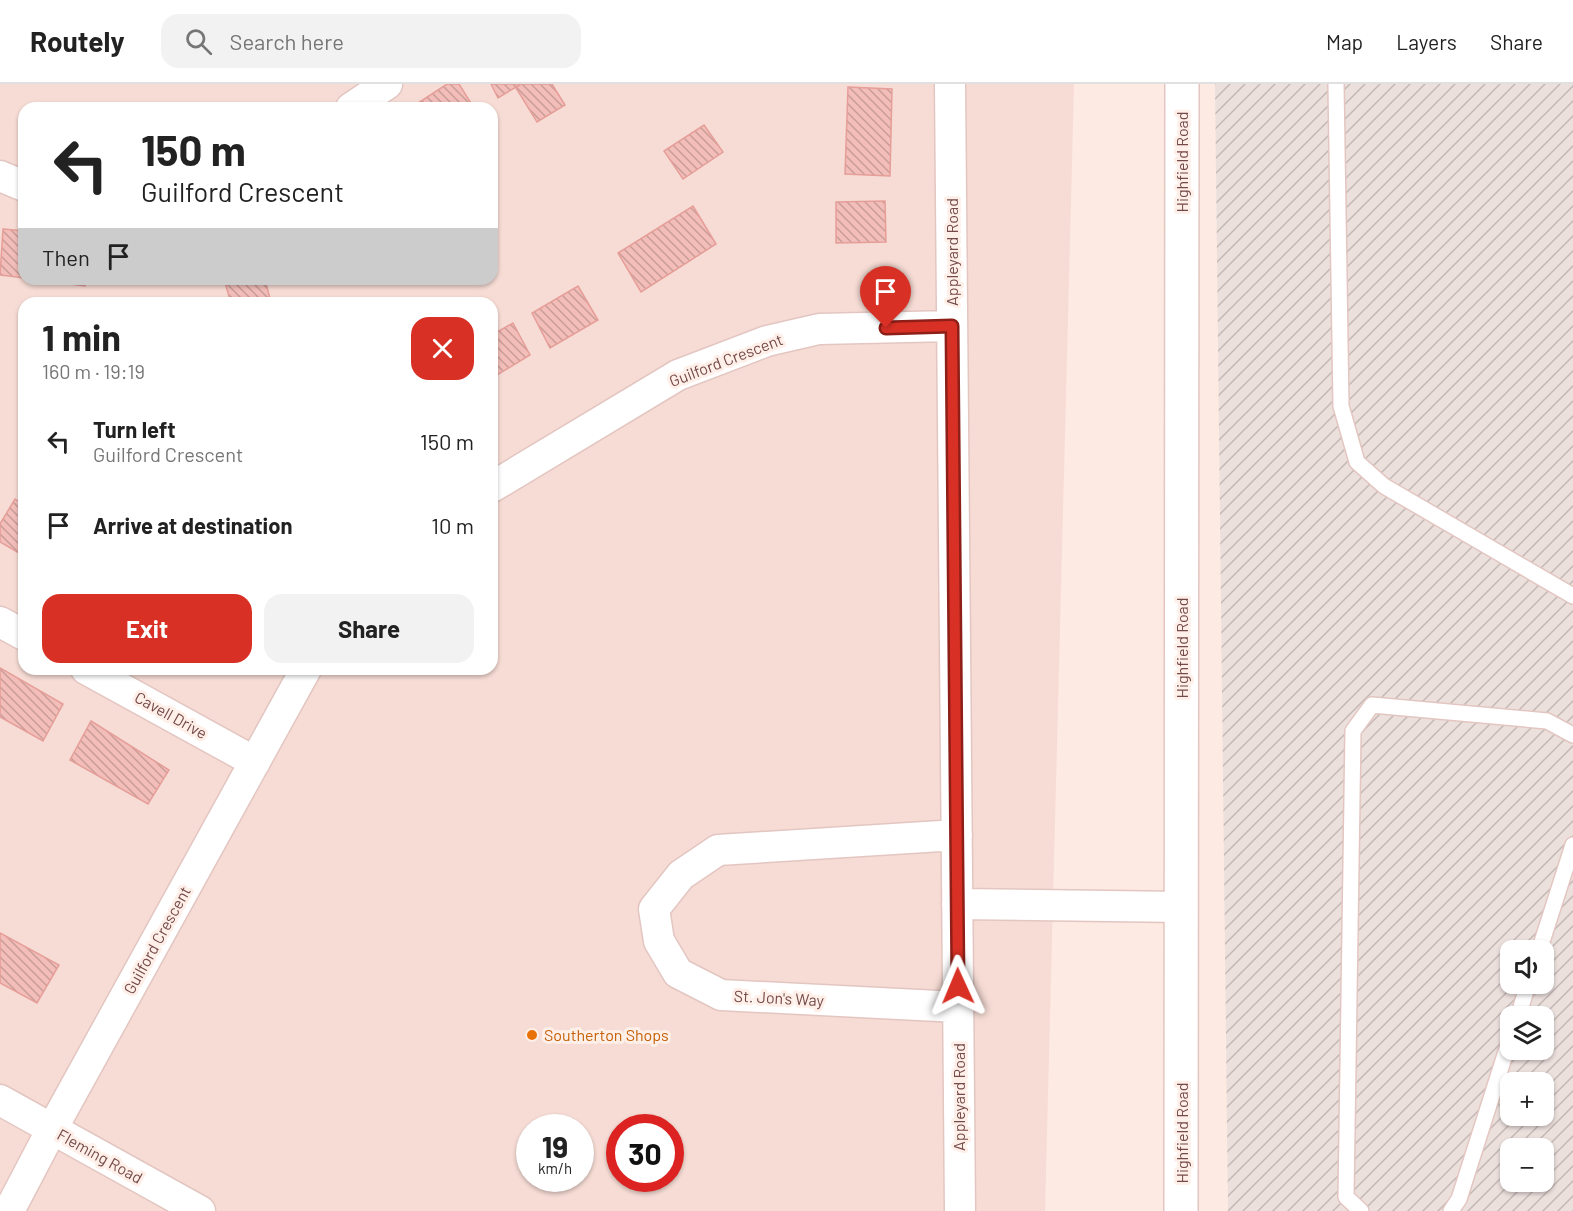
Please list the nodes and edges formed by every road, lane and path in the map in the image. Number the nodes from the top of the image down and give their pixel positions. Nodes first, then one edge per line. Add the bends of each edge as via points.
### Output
1 (387, 84) edge
2 (950, 84) edge
3 (1182, 84) edge
4 (1336, 84) edge
5 (360, 102) edge
6 (0, 176) edge
7 (18, 184) edge
8 (952, 326) junction
9 (498, 483) edge
10 (1573, 596) edge
11 (0, 622) edge
12 (18, 632) edge
13 (97, 675) edge
14 (303, 675) edge
15 (1573, 735) edge
16 (255, 762) junction
17 (957, 836) junction
18 (1573, 845) edge
19 (957, 904) junction
20 (1182, 907) junction
21 (1543, 940) edge
22 (958, 1007) junction
23 (1503, 1060) edge
24 (0, 1100) edge
25 (52, 1129) junction
26 (9, 1211) edge
27 (200, 1211) edge
28 (960, 1211) edge
29 (1181, 1211) edge
30 (1360, 1211) edge
31 (1451, 1211) edge

1 - 5 street
2 - 8 street, Appleyard Road
3 - 20 street, Highfield Road
4 - 10 lane via 1341,406 1357,462 1384,486
6 - 7 street
8 - 9 street, Guilford Crescent via 819,329 767,341 678,375
8 - 17 street, Appleyard Road
11 - 12 street
13 - 16 street, Cavell Drive
14 - 16 street, Guilford Crescent
15 - 30 lane via 1547,721 1372,705 1353,731 1346,1197
16 - 25 street, Guilford Crescent
17 - 19 street, Appleyard Road
17 - 22 street, St. Jon's Way via 718,850 681,875 654,909 659,941 678,973 721,995
18 - 21 lane
19 - 20 street
19 - 22 street, Appleyard Road
20 - 29 street, Highfield Road
22 - 28 street, Appleyard Road
23 - 31 lane via 1459,1199
24 - 25 street, Fleming Road
25 - 26 street, Guilford Crescent
25 - 27 street, Fleming Road

